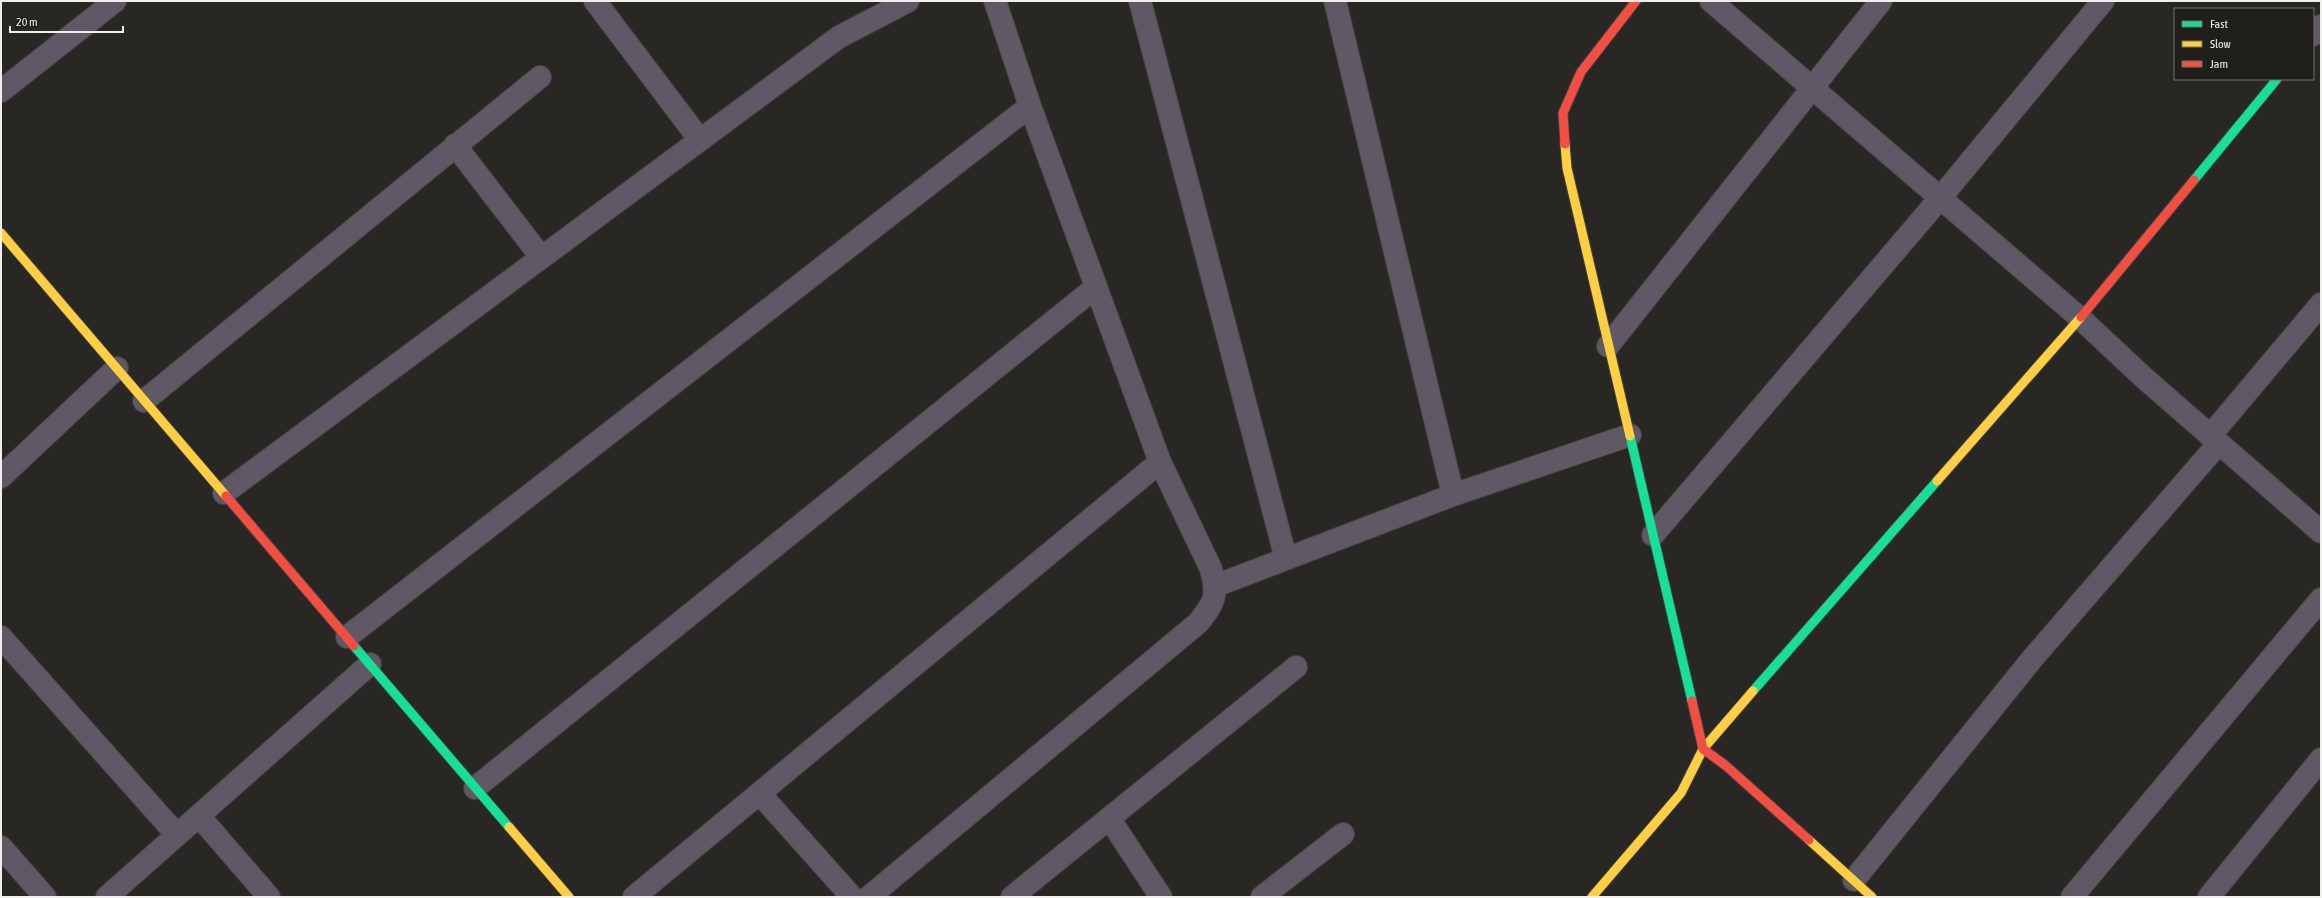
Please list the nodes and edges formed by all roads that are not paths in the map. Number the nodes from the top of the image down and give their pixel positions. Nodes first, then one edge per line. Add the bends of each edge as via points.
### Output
1 (115, 1) edge
2 (595, 1) edge
3 (908, 1) edge
4 (995, 1) edge
5 (1140, 1) edge
6 (1335, 1) edge
7 (1636, 1) edge
8 (1711, 1) edge
9 (1881, 1) edge
10 (2103, 1) edge
11 (886, 6) edge
12 (2321, 26) edge
13 (2314, 34) edge
14 (540, 77) dead end
15 (2276, 80) edge
16 (1813, 89) junction
17 (1, 92) edge
18 (1030, 106) junction
19 (700, 140) junction
20 (455, 145) junction
21 (1941, 197) junction
22 (1, 233) edge
23 (542, 257) junction
24 (1096, 287) junction
25 (2321, 304) edge
26 (2080, 318) junction
27 (1608, 346) junction
28 (116, 368) junction
29 (144, 401) junction
30 (1630, 435) junction
31 (2214, 440) junction
32 (1160, 462) junction
33 (1, 477) edge
34 (224, 493) junction
35 (1453, 495) junction
36 (2321, 532) edge
37 (1653, 535) junction
38 (1286, 559) junction
39 (1215, 586) junction
40 (2321, 599) edge
41 (1, 637) edge
42 (347, 638) junction
43 (370, 664) junction
44 (1296, 667) dead end
45 (1703, 749) junction
46 (2321, 759) edge
47 (475, 788) junction
48 (760, 794) junction
49 (199, 816) junction
50 (1109, 818) junction
51 (1343, 834) dead end
52 (177, 835) junction
53 (1, 847) edge
54 (1854, 880) junction
55 (45, 897) edge
56 (107, 897) edge
57 (269, 897) edge
58 (569, 897) edge
59 (634, 897) edge
60 (852, 897) edge
61 (869, 897) edge
62 (1012, 897) edge
63 (1161, 897) edge
64 (1262, 897) edge
65 (1592, 897) edge
66 (1872, 897) edge
67 (2072, 897) edge
68 (2209, 897) edge

1 - 17 street
2 - 19 street
3 - 11 street
4 - 18 street
5 - 38 street
6 - 35 street
7 - 27 street via 1581,72 1562,113 1567,168
8 - 16 street
9 - 16 street
10 - 21 street
11 - 19 street via 839,37
12 - 13 street
14 - 20 street
15 - 26 street
16 - 21 street
16 - 27 street
18 - 24 street
18 - 42 street
19 - 23 street
20 - 23 street
20 - 29 street
21 - 26 street
21 - 37 street
22 - 28 street
23 - 34 street
24 - 32 street
24 - 47 street
25 - 31 street
26 - 31 street
26 - 45 street
27 - 30 street
28 - 29 street
28 - 33 street
29 - 34 street
30 - 35 street
30 - 37 street
31 - 36 street
31 - 54 street via 2032,659
32 - 39 street via 1210,569
32 - 48 street
34 - 42 street
35 - 38 street
37 - 45 street
38 - 39 street
39 - 61 street via 1212,605 1198,623
40 - 67 street
41 - 52 street
42 - 43 street
43 - 47 street
43 - 49 street
44 - 50 street
45 - 54 street via 1725,765
45 - 65 street via 1681,793
46 - 68 street
47 - 58 street
48 - 59 street
48 - 60 street
49 - 52 street
49 - 57 street
50 - 62 street
50 - 63 street
51 - 64 street
52 - 56 street
53 - 55 street
54 - 66 street

